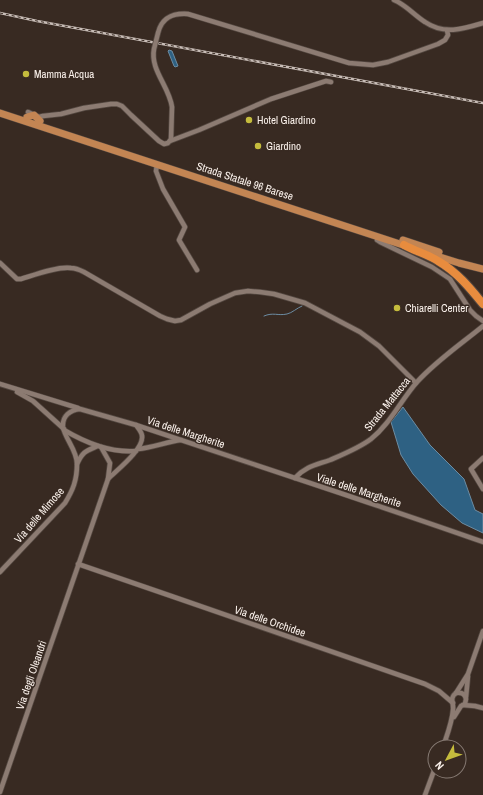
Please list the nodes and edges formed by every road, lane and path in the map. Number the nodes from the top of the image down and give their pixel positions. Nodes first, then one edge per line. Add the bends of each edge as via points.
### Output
1 (394, 0) edge
2 (483, 23) edge
3 (447, 30) junction
4 (331, 82) dead end
5 (0, 109) edge
6 (0, 114) edge
7 (29, 115) junction
8 (170, 141) junction
9 (157, 164) junction
10 (378, 237) junction
11 (404, 245) junction
12 (0, 263) edge
13 (483, 264) edge
14 (483, 269) edge
15 (197, 270) dead end
16 (483, 304) edge
17 (483, 321) edge
18 (483, 326) edge
19 (416, 383) junction
20 (0, 384) edge
21 (7, 387) junction
22 (80, 409) junction
23 (136, 425) junction
24 (64, 430) junction
25 (182, 440) junction
26 (100, 446) junction
27 (137, 450) junction
28 (230, 456) joint
29 (483, 458) edge
30 (77, 464) junction
31 (295, 478) junction
32 (108, 479) junction
33 (483, 489) edge
34 (483, 542) edge
35 (78, 564) junction
36 (0, 572) edge
37 (483, 631) edge
38 (468, 674) junction
39 (456, 693) junction
40 (466, 697) junction
41 (453, 704) junction
42 (462, 706) junction
43 (483, 708) edge
44 (453, 718) junction
45 (445, 739) edge
46 (431, 779) edge
47 (0, 792) edge
48 (425, 795) edge

1 - 3 street via 426,23
2 - 3 street
3 - 8 street, bridge via 445,40 438,44 373,65 349,62 188,14 177,14 168,18 159,28 153,54 155,66 172,106
4 - 8 street via 326,81 271,99
5 - 7 main road, Strada Statale 96 Barese
6 - 9 main road, Strada Statale 96 Barese
7 - 8 street via 39,117 117,104 162,143
7 - 13 main road, Strada Statale 96 Barese via 40,121 430,249
9 - 10 main road, Strada Statale 96 Barese
9 - 15 street via 156,171 160,183 185,226 179,240
10 - 11 main road, Strada Statale 96 Barese
10 - 17 street via 377,240 380,242 432,267 450,279 470,310
11 - 14 main road, Strada Statale 96 Barese
11 - 16 highway via 447,267
12 - 19 street via 17,279 58,268 77,269 160,316 175,321 235,293 248,291 274,294 305,303 360,332 379,346
18 - 19 street, Strada Mattacca
19 - 31 street, Strada Mattacca via 370,440 304,470
20 - 21 street, Via delle Margherite
21 - 22 street, Via delle Margherite
21 - 24 street via 33,401
22 - 23 street, Via delle Margherite
22 - 24 street via 74,409 66,415
23 - 25 street, Via delle Margherite
23 - 27 street, Via delle Margherite via 142,437
24 - 26 street
24 - 30 street
25 - 27 street
25 - 28 street, Via delle Margherite
26 - 27 street via 124,452
26 - 30 street via 87,450
26 - 32 street via 110,463
27 - 32 street
28 - 31 street, Viale delle Margherite
29 - 33 street via 471,469
30 - 36 street, Via delle Mimose via 75,482 65,502
31 - 34 street, Viale delle Margherite
32 - 35 street, Via degli Oleandri
35 - 41 street, Via delle Orchidee via 425,684 439,691
35 - 47 street, Via degli Oleandri
37 - 38 street
38 - 39 street
38 - 40 street
39 - 40 street via 463,693
39 - 41 street via 452,698
40 - 42 street
41 - 42 street, Via delle Orchidee
41 - 44 street
42 - 43 street, Via delle Orchidee
42 - 44 street
44 - 45 street
46 - 48 street

